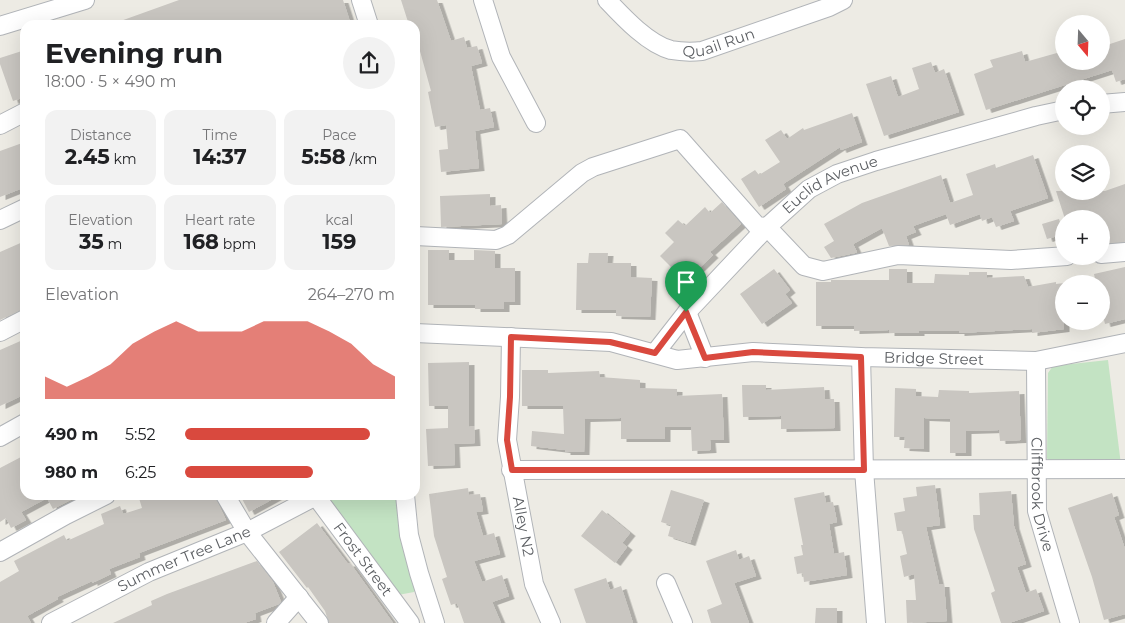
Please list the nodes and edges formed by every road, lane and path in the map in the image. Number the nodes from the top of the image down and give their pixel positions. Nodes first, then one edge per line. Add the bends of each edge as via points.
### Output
1 (361, 0) edge
2 (483, 0) edge
3 (607, 0) edge
4 (843, 0) edge
5 (75, 1) edge
6 (367, 20) edge
7 (0, 26) edge
8 (1125, 102) edge
9 (1110, 103) edge
10 (1055, 112) edge
11 (20, 115) edge
12 (536, 123) dead end
13 (0, 125) edge
14 (20, 210) edge
15 (0, 220) edge
16 (767, 227) junction
17 (420, 236) edge
18 (1125, 252) edge
19 (1110, 253) edge
20 (1055, 257) edge
21 (686, 312) junction
22 (20, 322) edge
23 (0, 332) edge
24 (420, 333) edge
25 (511, 337) junction
26 (1125, 343) edge
27 (655, 353) junction
28 (861, 357) junction
29 (705, 358) junction
30 (1036, 362) junction
31 (20, 426) edge
32 (0, 436) edge
33 (1035, 468) junction
34 (1125, 469) edge
35 (512, 470) junction
36 (864, 470) junction
37 (96, 500) edge
38 (228, 500) edge
39 (307, 500) edge
40 (318, 500) edge
41 (406, 500) edge
42 (247, 532) junction
43 (0, 552) edge
44 (666, 583) dead end
45 (298, 597) junction
46 (51, 623) edge
47 (276, 623) edge
48 (319, 623) edge
49 (410, 623) edge
50 (434, 623) edge
51 (551, 623) edge
52 (683, 623) edge
53 (876, 623) edge
54 (1070, 623) edge

1 - 6 street
2 - 12 street via 500,57
3 - 4 street, Quail Run via 639,31 659,45 690,52 702,51
5 - 7 street
8 - 9 street
10 - 16 street, Euclid Avenue via 837,174 809,189
11 - 13 street
14 - 15 street
16 - 17 street via 757,226 680,139 582,173 508,235 496,240
16 - 20 street via 804,266 823,271 898,254 1011,260
16 - 21 street, Euclid Avenue
18 - 19 street
21 - 27 street, Euclid Avenue
21 - 29 street
22 - 23 street
24 - 25 street, Bridge Street
25 - 27 street, Bridge Street via 610,342
25 - 35 street, Alley N2 via 507,440
26 - 30 street, Bridge Street
27 - 29 street, Bridge Street via 677,360
28 - 29 street, Bridge Street via 753,352
28 - 30 street, Bridge Street
28 - 36 street
30 - 33 street, Cliffbrook Drive
31 - 32 street
33 - 34 street
33 - 36 street
33 - 54 street, Cliffbrook Drive via 1037,510
35 - 36 street
35 - 51 street, Alley N2 via 534,584
36 - 53 street
37 - 43 street
38 - 42 street
39 - 42 street, Summer Tree Lane
40 - 49 street, Frost Street
41 - 50 street via 409,535
42 - 45 street
42 - 46 street, Summer Tree Lane via 149,572
44 - 52 street
45 - 47 street
45 - 48 street

